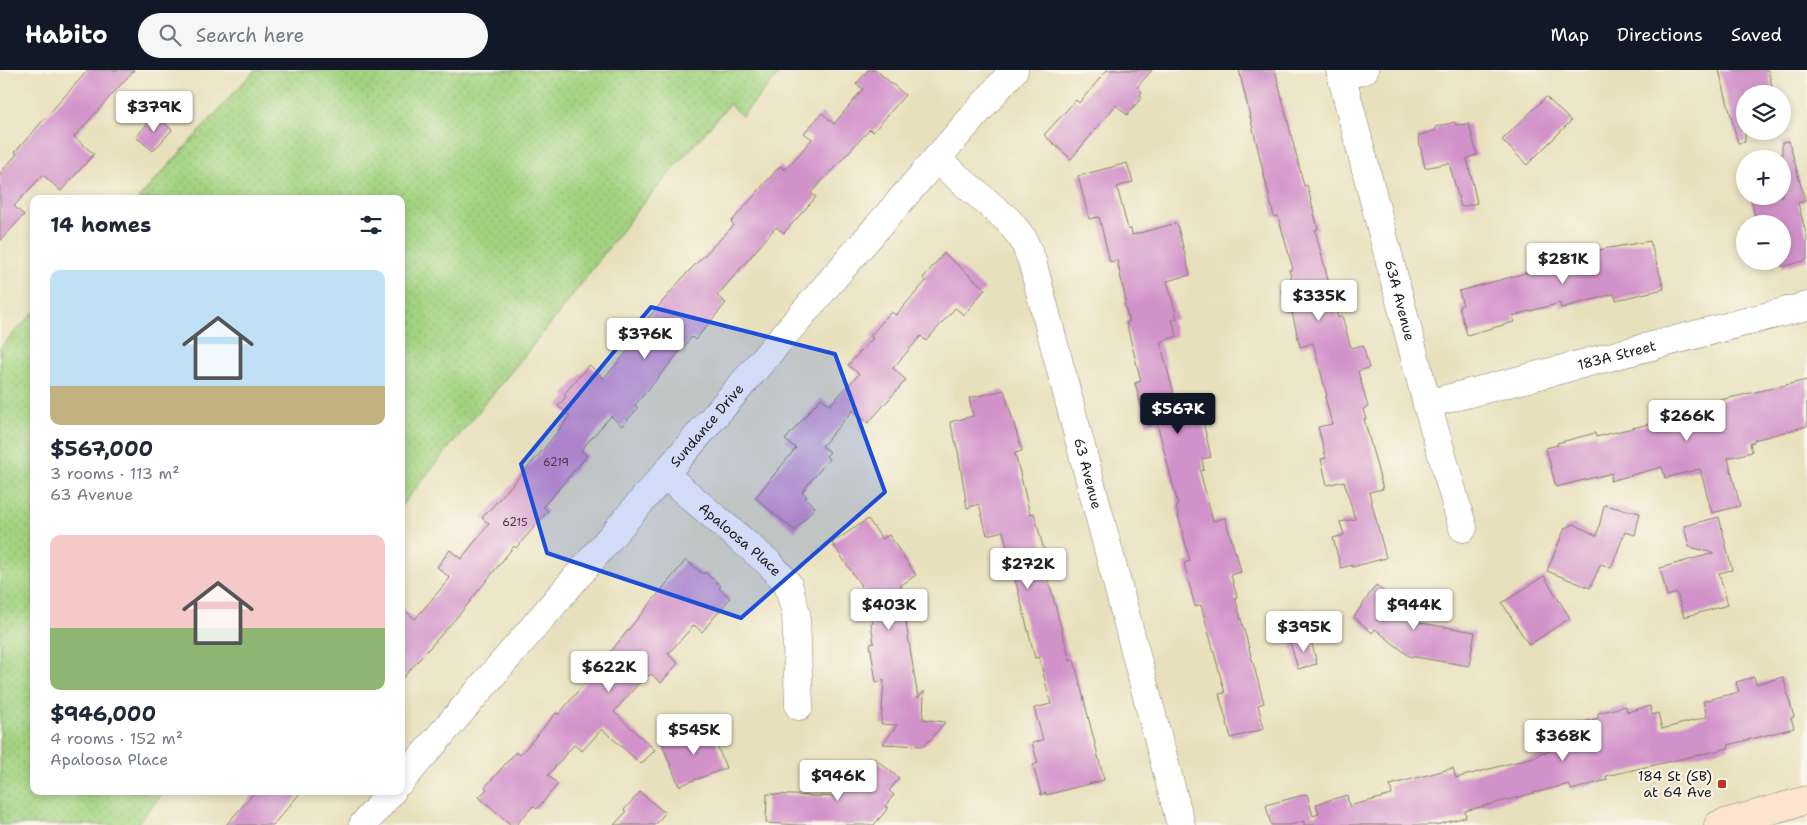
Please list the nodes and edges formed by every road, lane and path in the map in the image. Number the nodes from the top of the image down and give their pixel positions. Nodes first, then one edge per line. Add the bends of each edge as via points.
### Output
1 (1014, 70) edge
2 (1349, 72) edge
3 (936, 158) junction
4 (1807, 306) edge
5 (1428, 404) junction
6 (665, 475) junction
7 (1463, 528) dead end
8 (799, 706) dead end
9 (405, 776) edge
10 (389, 795) edge
11 (1807, 800) edge
12 (363, 825) edge
13 (1182, 825) edge
14 (1718, 825) edge

1 - 3 street, Sundance Drive
2 - 5 street, 63A Avenue
3 - 6 street, Sundance Drive
3 - 13 street, 63 Avenue via 1008,220 1023,239 1032,261
4 - 5 street, 183A Street
5 - 7 street, 63A Avenue
6 - 8 street, Apaloosa Place via 770,564 788,584 796,613
6 - 9 street, Sundance Drive
10 - 12 street
11 - 14 main road

